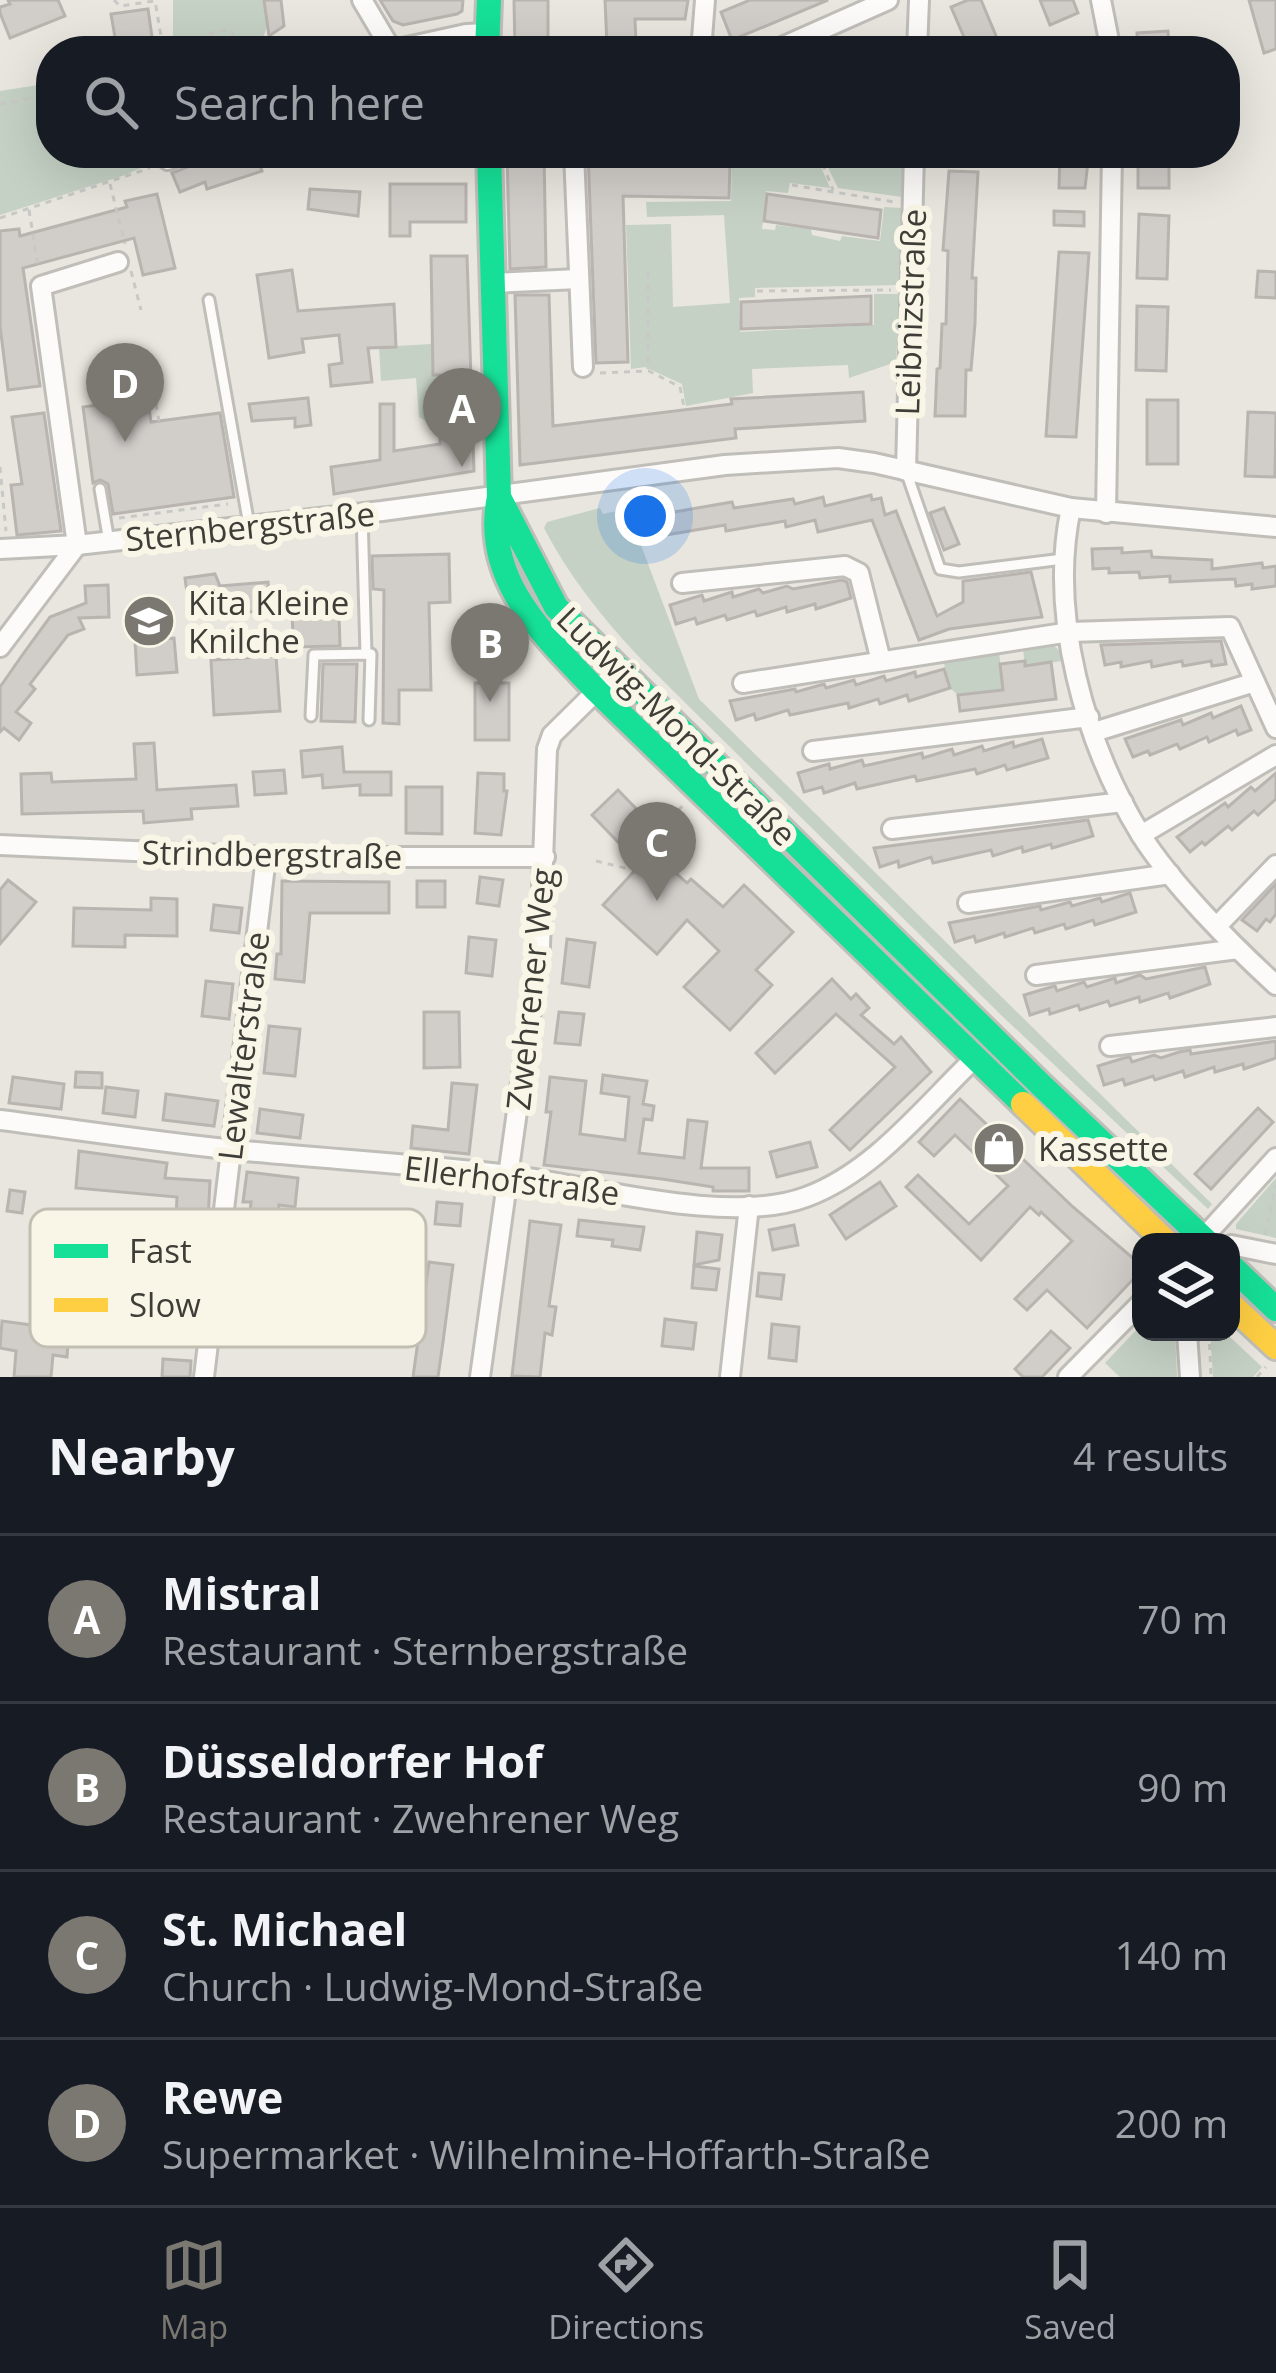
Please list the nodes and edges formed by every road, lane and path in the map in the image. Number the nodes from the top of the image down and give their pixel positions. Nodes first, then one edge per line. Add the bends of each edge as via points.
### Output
1 (114, 0) edge
2 (362, 0) edge
3 (489, 0) edge
4 (705, 0) edge
5 (888, 0) edge
6 (919, 0) edge
7 (1101, 0) edge
8 (160, 36) edge
9 (205, 36) edge
10 (235, 36) edge
11 (382, 36) edge
12 (488, 36) edge
13 (702, 36) edge
14 (806, 36) edge
15 (918, 36) edge
16 (1108, 36) edge
17 (36, 98) edge
18 (0, 104) edge
19 (145, 168) edge
20 (489, 168) edge
21 (575, 168) edge
22 (824, 168) edge
23 (914, 168) edge
24 (1112, 168) edge
25 (792, 185) dead end
26 (833, 191) junction
27 (913, 205) junction
28 (29, 209) junction
29 (0, 218) edge
30 (118, 262) dead end
31 (648, 272) dead end
32 (579, 279) junction
33 (491, 283) junction
34 (41, 286) junction
35 (911, 290) junction
36 (757, 291) dead end
37 (209, 300) dead end
38 (583, 370) joint
39 (647, 371) junction
40 (154, 392) dead end
41 (684, 407) dead end
42 (159, 422) dead end
43 (0, 467) edge
44 (906, 471) junction
45 (100, 489) dead end
46 (499, 497) junction
47 (245, 502) junction
48 (1071, 508) junction
49 (1106, 513) junction
50 (362, 514) junction
51 (105, 520) junction
52 (249, 525) junction
53 (1276, 527) edge
54 (109, 542) junction
55 (3, 544) edge
56 (77, 545) junction
57 (1063, 559) junction
58 (682, 583) dead end
59 (1070, 632) junction
60 (0, 647) edge
61 (366, 654) junction
62 (881, 661) junction
63 (618, 670) junction
64 (1255, 682) junction
65 (743, 683) dead end
66 (597, 691) junction
67 (311, 716) dead end
68 (369, 720) dead end
69 (1091, 725) junction
70 (1276, 728) edge
71 (813, 751) dead end
72 (1276, 755) edge
73 (686, 802) dead end
74 (1123, 802) junction
75 (892, 830) dead end
76 (1141, 835) junction
77 (0, 845) edge
78 (266, 857) junction
79 (544, 857) junction
80 (596, 861) dead end
81 (1276, 865) edge
82 (1171, 874) junction
83 (968, 903) dead end
84 (1218, 925) junction
85 (1238, 949) junction
86 (1036, 975) dead end
87 (1276, 986) edge
88 (1276, 1027) edge
89 (1110, 1046) dead end
90 (974, 1059) junction
91 (0, 1120) edge
92 (230, 1149) junction
93 (1276, 1158) edge
94 (509, 1175) junction
95 (1276, 1184) edge
96 (749, 1206) junction
97 (223, 1209) edge
98 (1157, 1233) edge
99 (1198, 1233) edge
100 (1214, 1233) edge
101 (1268, 1253) edge
102 (1240, 1275) edge
103 (1276, 1309) edge
104 (1132, 1312) edge
105 (1240, 1313) edge
106 (1188, 1341) edge
107 (1209, 1341) edge
108 (207, 1347) edge
109 (1276, 1347) edge
110 (204, 1377) edge
111 (480, 1377) edge
112 (730, 1377) edge
113 (1068, 1377) edge
114 (1190, 1377) edge
115 (1211, 1377) edge

1 - 8 path via 155,2
2 - 11 street
3 - 12 main road
4 - 13 street
5 - 14 street
6 - 15 street
7 - 16 street
9 - 10 path
17 - 18 path
19 - 28 path
20 - 33 main road
21 - 32 street
22 - 26 path
23 - 27 street, Leibnizstraße
24 - 49 street
25 - 26 path
26 - 27 path
27 - 35 street, Leibnizstraße
28 - 29 path
28 - 34 path
30 - 34 street
31 - 39 path
32 - 33 street
32 - 38 street
33 - 46 main road
34 - 56 street
35 - 36 path
35 - 44 street, Leibnizstraße
37 - 47 lane
38 - 39 path
39 - 41 path via 680,387
40 - 42 path
43 - 55 path
44 - 46 street, Sternbergstraße via 838,458 784,460
44 - 48 street, Sternbergstraße
44 - 57 lane via 940,569
45 - 51 lane
46 - 50 street, Sternbergstraße
46 - 63 main road, Ludwig-Mond-Straße via 556,607
46 - 66 main road, Ludwig-Mond-Straße via 492,534 523,608
47 - 51 path
47 - 52 lane
48 - 49 street, Sternbergstraße
48 - 57 street
49 - 53 street, Sternbergstraße
50 - 52 street, Sternbergstraße
50 - 61 lane
51 - 54 lane
52 - 54 street, Sternbergstraße
54 - 56 street, Sternbergstraße
55 - 56 street, Sternbergstraße
56 - 60 street
57 - 59 street
58 - 62 street via 845,566 859,573
59 - 62 street
59 - 64 street via 1230,627
59 - 69 street
61 - 67 lane via 314,655
61 - 68 lane
62 - 65 street
63 - 66 street, Zwehrener Weg
63 - 99 main road, Ludwig-Mond-Straße
64 - 69 street
64 - 70 street
66 - 79 street, Zwehrener Weg via 547,749
66 - 90 main road, Ludwig-Mond-Straße
69 - 71 street
69 - 74 street
72 - 76 street
73 - 80 path via 625,868
74 - 75 street
74 - 76 street
76 - 82 street
77 - 78 street, Strindbergstraße
78 - 79 street, Strindbergstraße
78 - 92 street, Lewalterstraße
79 - 94 street, Zwehrener Weg
81 - 84 street
82 - 83 street
82 - 84 street
84 - 85 street
85 - 86 street
85 - 87 street
88 - 89 street
90 - 96 street, Ellerhofstraße via 838,1183 802,1199
90 - 98 main road, Ludwig-Mond-Straße
91 - 92 street, Ellerhofstraße
92 - 94 street, Ellerhofstraße
92 - 97 street, Lewalterstraße
93 - 100 street
94 - 96 street, Ellerhofstraße
94 - 111 street, Zwehrener Weg
95 - 101 path
96 - 112 street
102 - 103 main road
104 - 113 street
105 - 109 main road
106 - 114 street
107 - 115 path
108 - 110 street, Lewalterstraße

